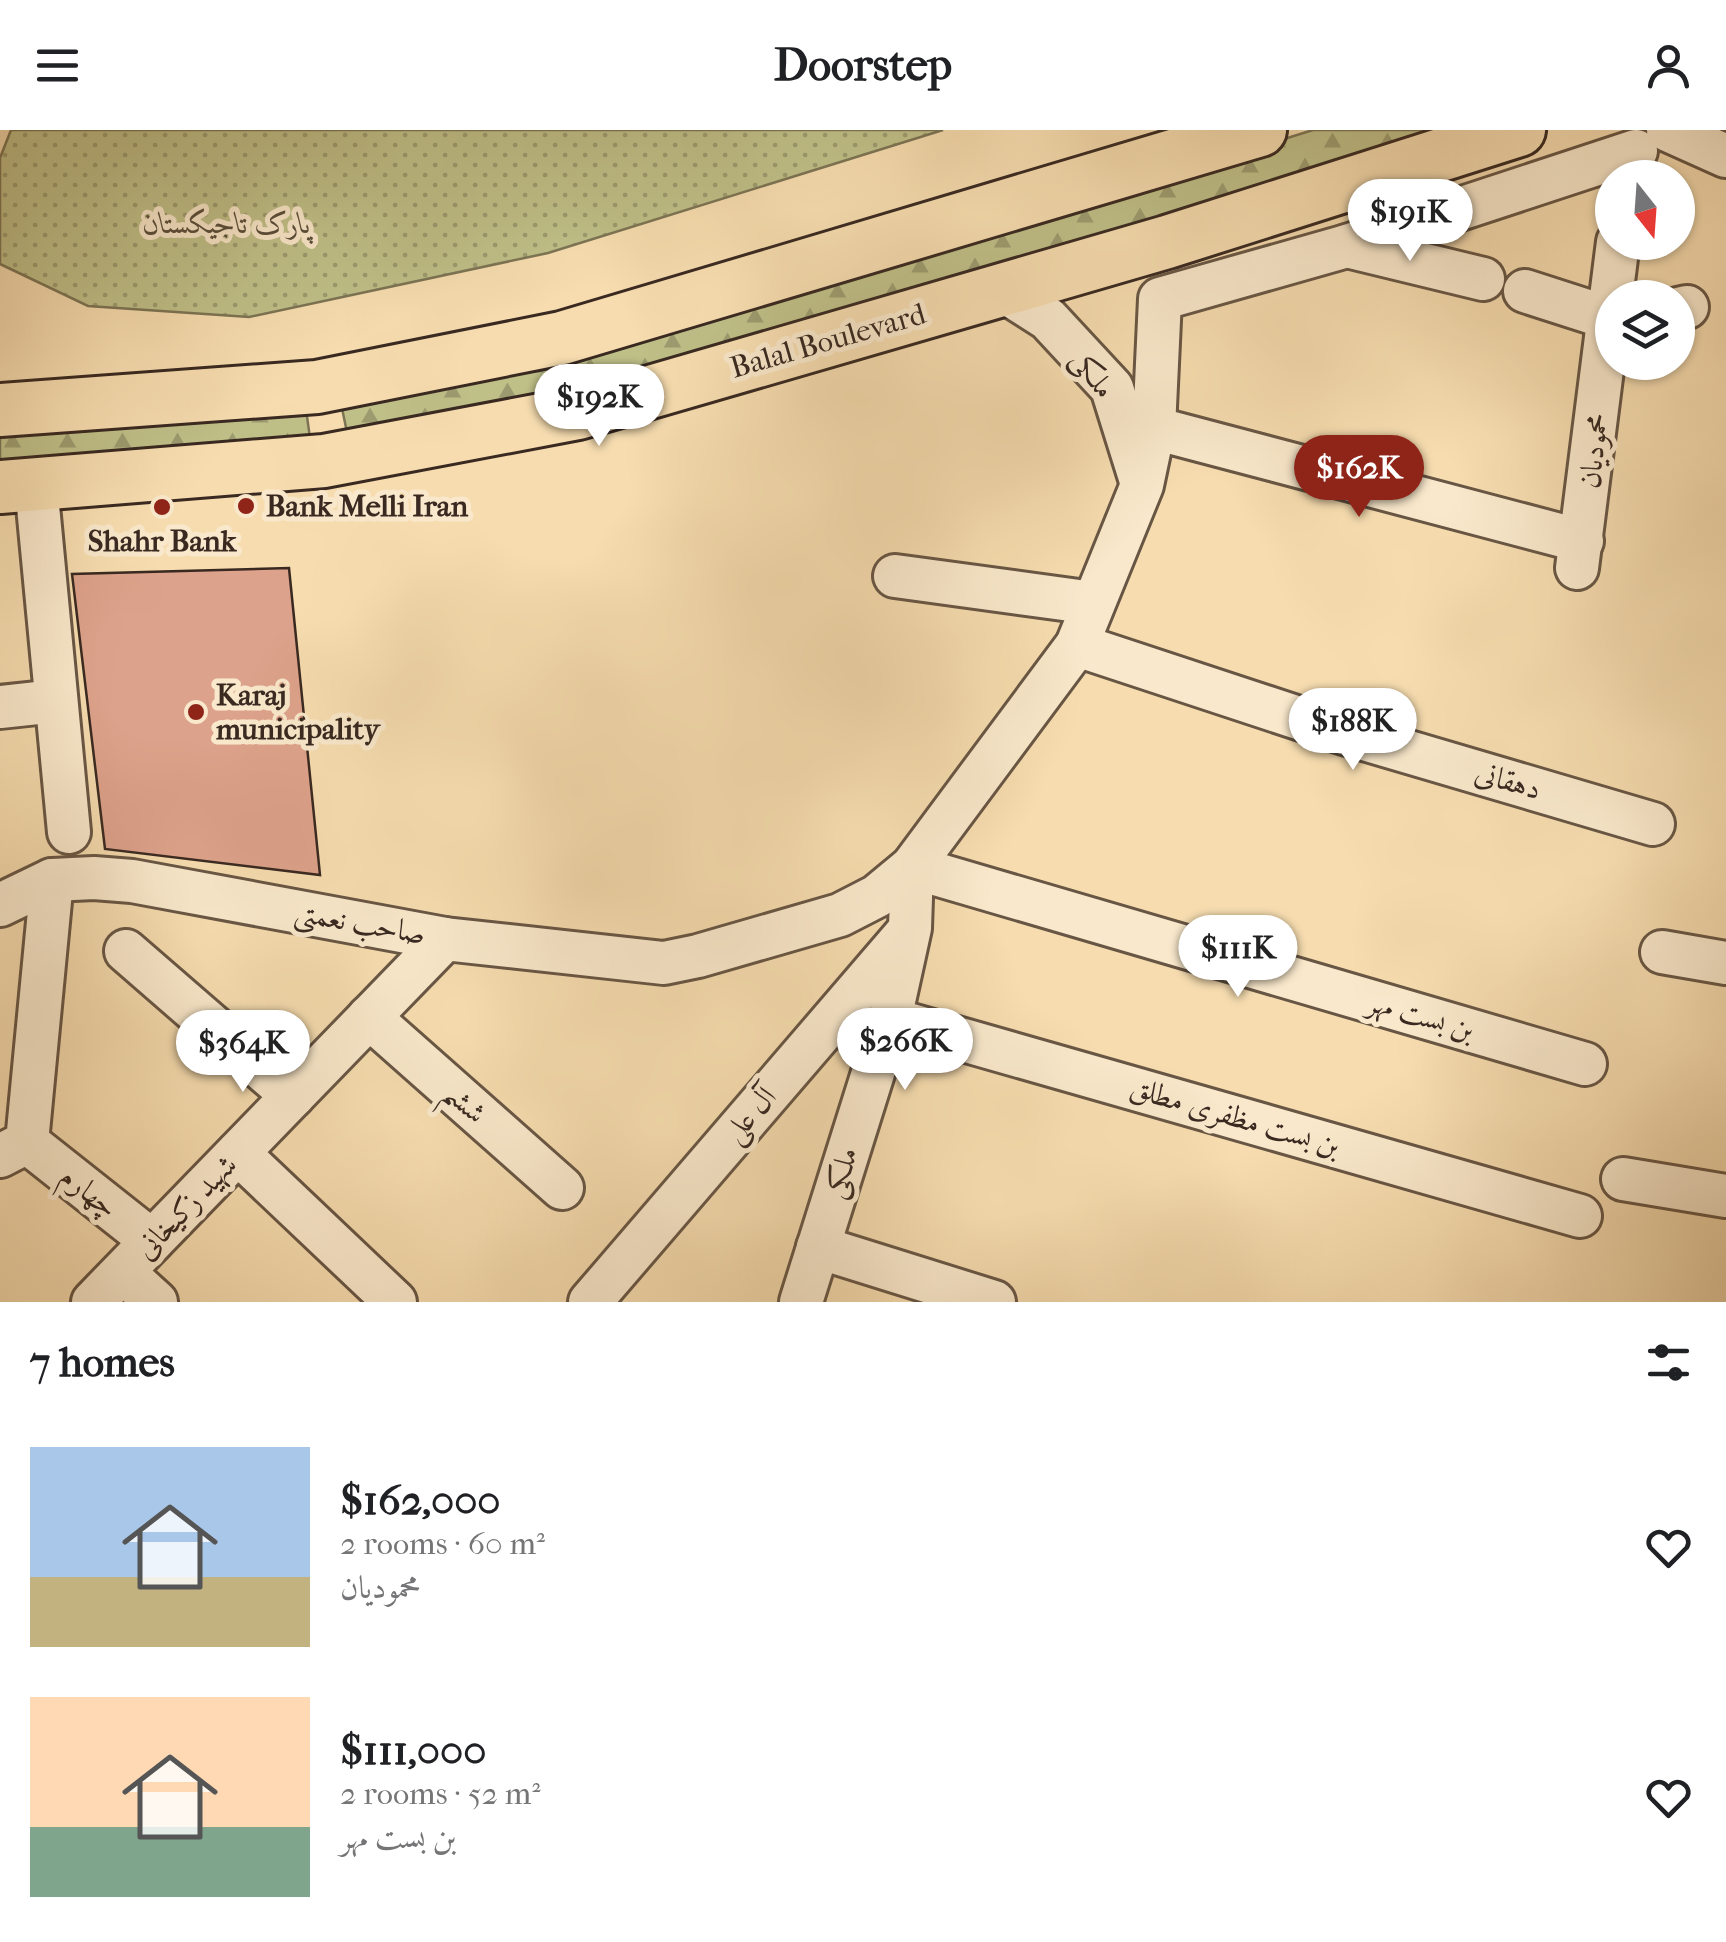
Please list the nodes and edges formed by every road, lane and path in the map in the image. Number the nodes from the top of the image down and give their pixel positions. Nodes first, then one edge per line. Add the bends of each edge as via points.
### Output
1 (1260, 130) edge
2 (1519, 130) edge
3 (1644, 147) edge
4 (1726, 156) edge
5 (1160, 160) junction
6 (1187, 236) junction
7 (1347, 246) junction
8 (1482, 280) dead end
9 (1004, 290) junction
10 (1525, 291) dead end
11 (1595, 314) edge
12 (1603, 380) edge
13 (0, 410) edge
14 (1154, 428) junction
15 (1142, 485) junction
16 (18, 486) edge
17 (895, 576) dead end
18 (1094, 603) junction
19 (1077, 645) junction
20 (56, 701) junction
21 (0, 707) edge
22 (1653, 824) dead end
23 (69, 832) dead end
24 (921, 856) junction
25 (52, 880) junction
26 (0, 905) edge
27 (910, 928) junction
28 (446, 939) junction
29 (126, 951) dead end
30 (1662, 952) dead end
31 (1726, 963) edge
32 (369, 1018) junction
33 (890, 1019) junction
34 (1585, 1064) dead end
35 (293, 1096) junction
36 (14, 1149) edge
37 (238, 1153) junction
38 (1623, 1179) dead end
39 (562, 1188) dead end
40 (1726, 1196) edge
41 (1580, 1216) dead end
42 (152, 1241) junction
43 (818, 1247) junction
44 (108, 1287) edge
45 (156, 1302) edge
46 (395, 1302) edge
47 (590, 1302) edge
48 (801, 1302) edge
49 (994, 1302) edge

1 - 5 main road
2 - 6 main road, Balal Boulevard
3 - 4 street
3 - 7 street
5 - 6 main road via 1150,170 1149,200 1162,224
5 - 13 main road via 562,338 318,387
6 - 9 main road, Balal Boulevard
7 - 8 street
7 - 14 street, ملکی via 1160,298
9 - 15 street, ملکی via 1048,320 1112,388
9 - 16 main road, Balal Boulevard via 578,412 324,461
10 - 11 street
12 - 14 street, محمودیان via 1580,555
14 - 15 street, ملکی
15 - 18 street, ملکی
16 - 20 street
17 - 18 street
18 - 19 street, ملکی
19 - 22 street, دهقانی
19 - 24 street, ملکی
20 - 21 street
20 - 23 street
24 - 27 street, ملکی
24 - 28 street, صاحب نعمتی via 877,896 840,915 664,963
24 - 34 street, بن بست مهر
25 - 26 street
25 - 28 street, صاحب نعمتی via 132,881
25 - 36 street
27 - 33 street, ملکی
27 - 47 street, آل علی
28 - 32 street, شهید زکیخانی
29 - 35 street
30 - 31 street
32 - 35 street, شهید زکیخانی
32 - 39 street, ششم
33 - 41 street, بن بست مظفری مطلق
33 - 43 street, ملکی
35 - 37 street, شهید زکیخانی
36 - 42 street, چهارم
37 - 42 street, شهید زکیخانی
37 - 46 street
38 - 40 street
42 - 44 street, شهید زکیخانی
43 - 48 street, ملکی
43 - 49 street
44 - 45 street

